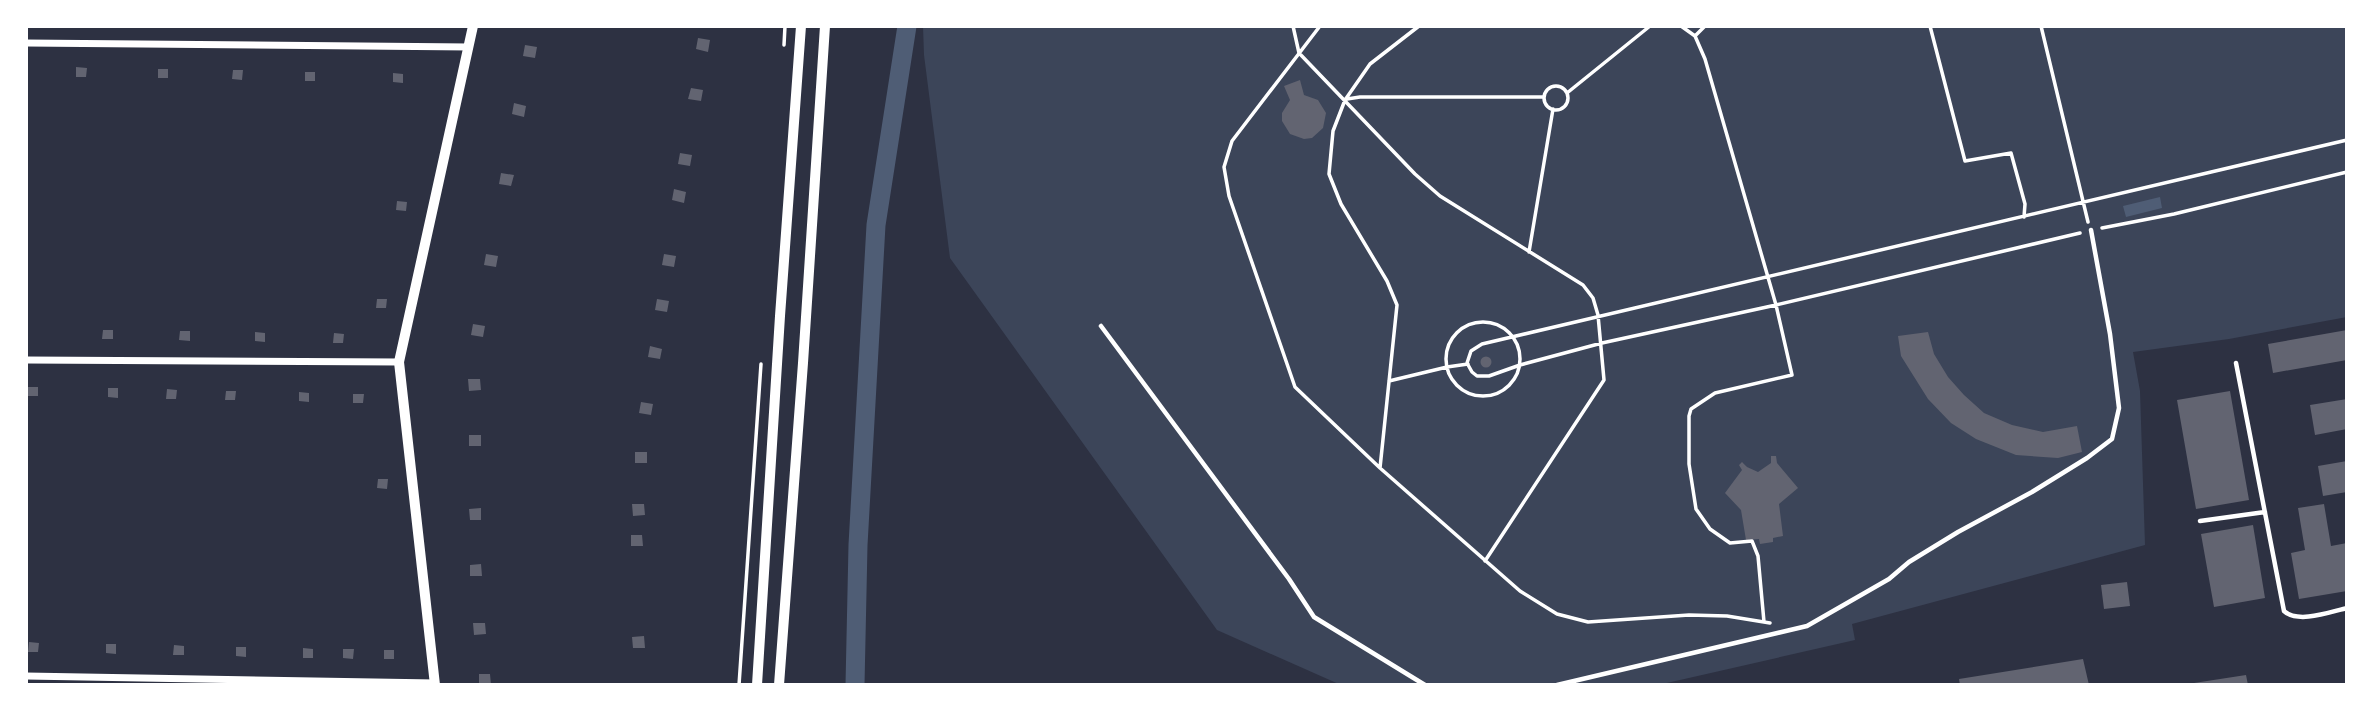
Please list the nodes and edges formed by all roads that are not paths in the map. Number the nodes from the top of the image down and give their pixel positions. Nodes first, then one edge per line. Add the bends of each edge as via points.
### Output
1 (474, 26) edge
2 (801, 26) edge
3 (825, 26) edge
4 (26, 43) edge
5 (469, 47) junction
6 (2091, 230) road end
7 (1101, 326) dead end
8 (26, 360) edge
9 (399, 362) junction
10 (2236, 363) dead end
11 (2265, 512) junction
12 (2200, 521) dead end
13 (2347, 608) edge
14 (26, 676) edge
15 (435, 684) edge
16 (757, 685) edge
17 (779, 685) edge
18 (1425, 685) edge
19 (1557, 685) edge

1 - 5 street
2 - 16 street
3 - 17 street
4 - 5 street
5 - 9 street
6 - 19 lane via 2119,408 2112,439 1807,626
7 - 18 lane via 1314,617
8 - 9 street
9 - 15 street
10 - 11 lane
11 - 12 lane
11 - 13 lane via 2284,611 2298,617
14 - 15 street

